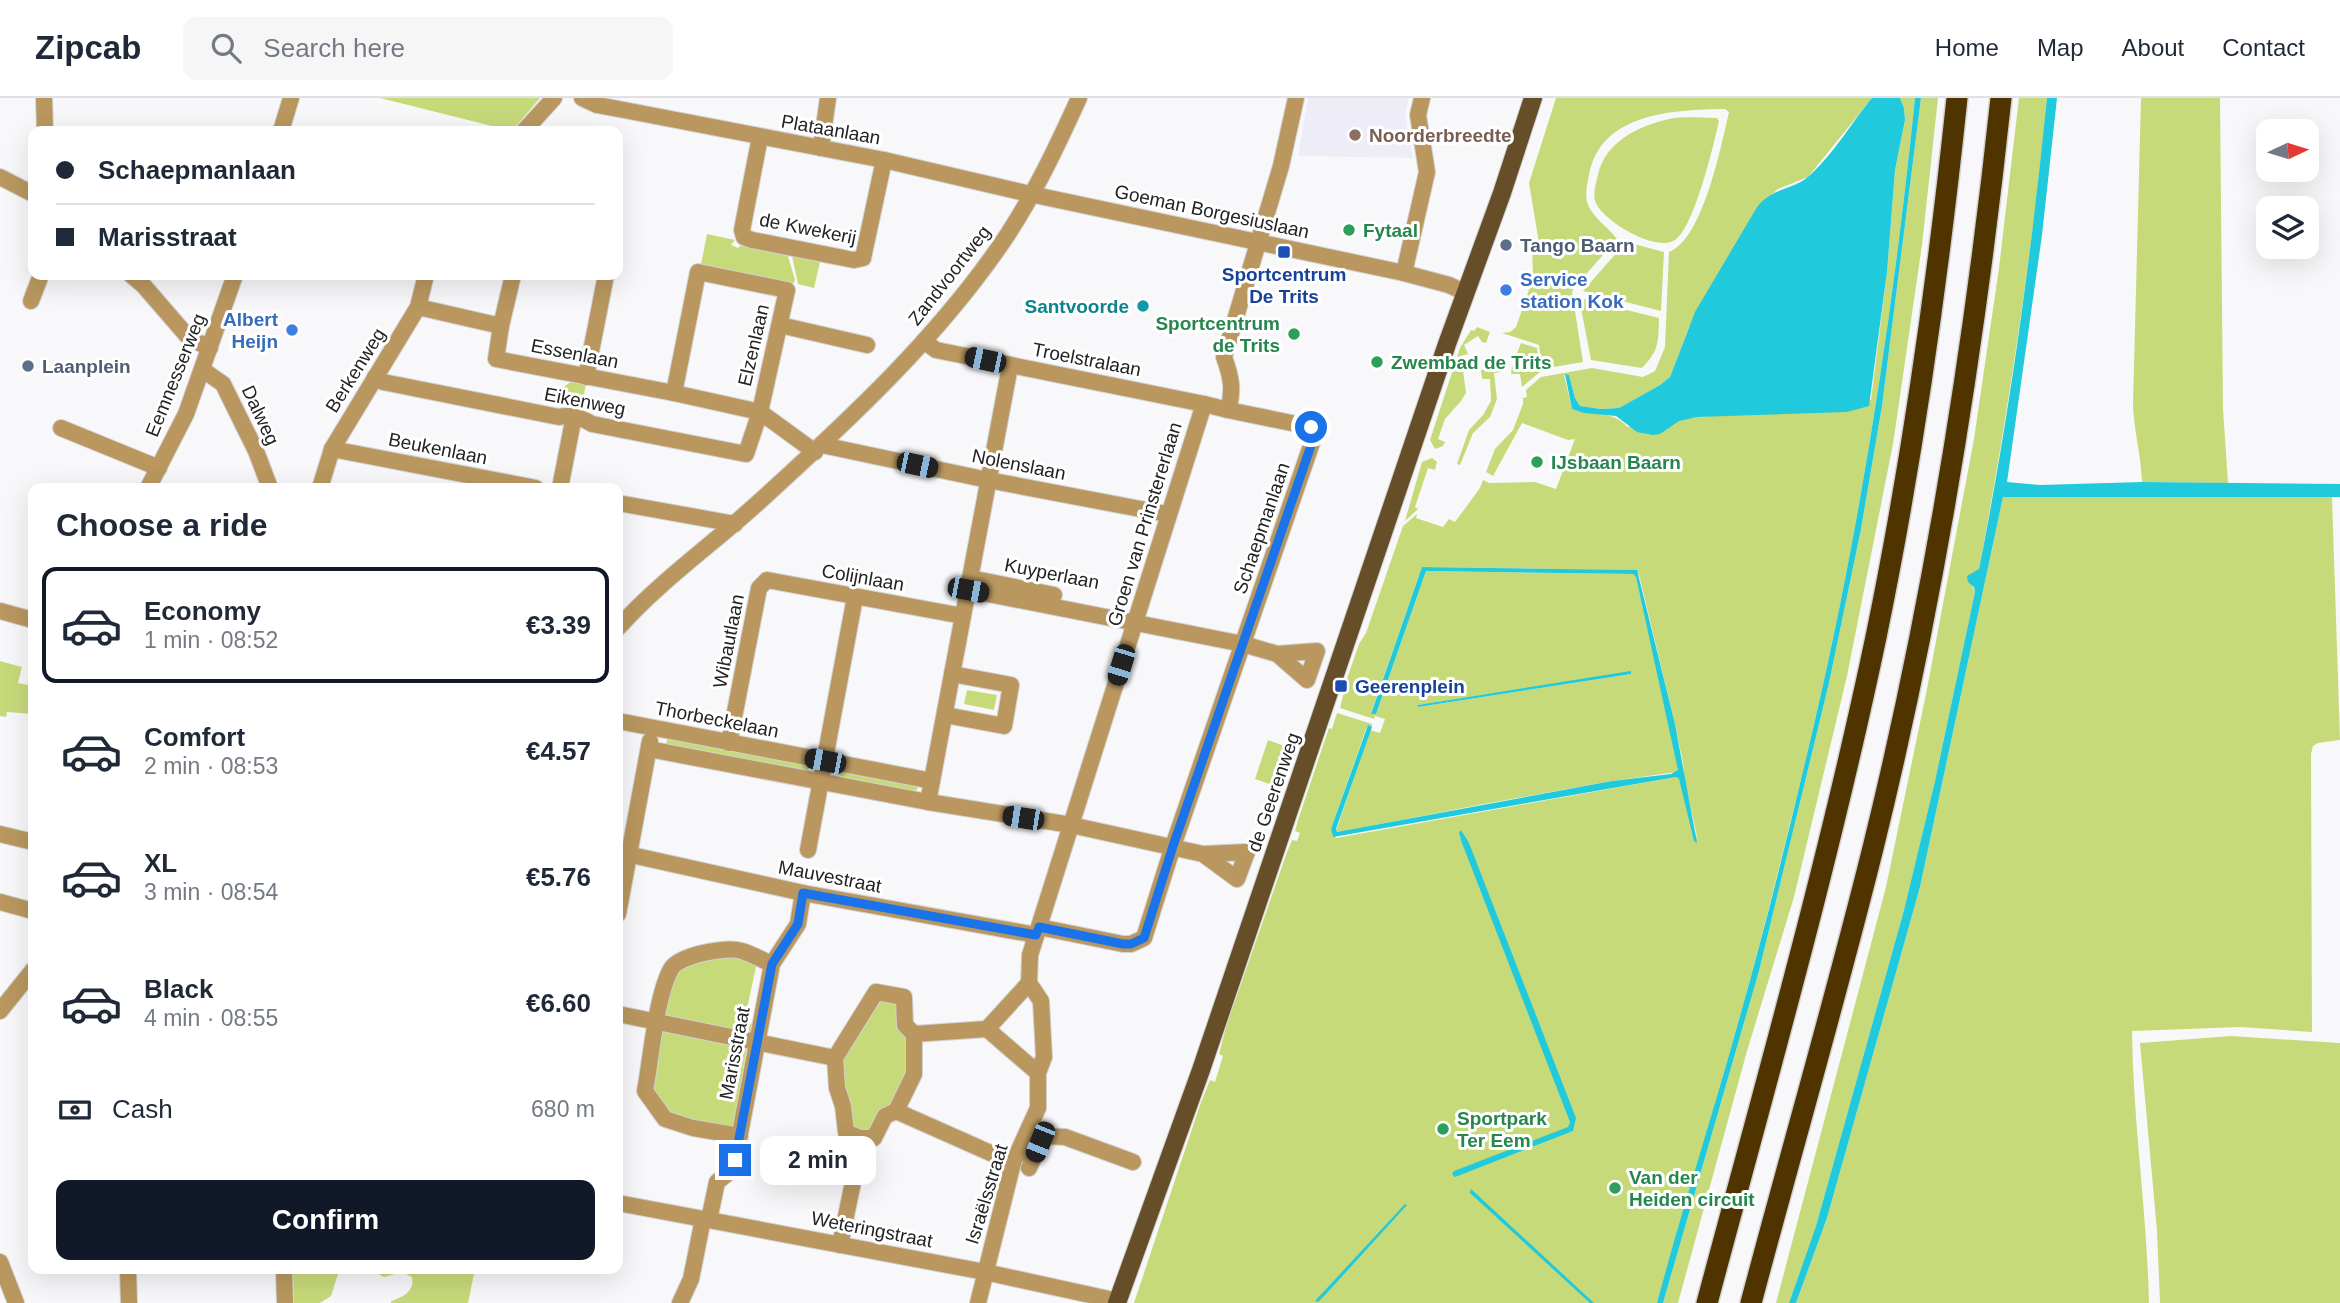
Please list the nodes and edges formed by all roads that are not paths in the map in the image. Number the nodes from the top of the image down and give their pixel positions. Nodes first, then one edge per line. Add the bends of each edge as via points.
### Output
1 (44, 98) edge
2 (292, 98) edge
3 (554, 98) edge
4 (582, 98) edge
5 (828, 98) edge
6 (1079, 98) edge
7 (1296, 98) edge
8 (1422, 98) edge
9 (1533, 98) edge
10 (1957, 98) edge
11 (2001, 98) edge
12 (45, 126) edge
13 (283, 126) edge
14 (529, 126) edge
15 (761, 137) junction
16 (821, 148) junction
17 (884, 160) junction
18 (0, 177) edge
19 (28, 191) edge
20 (1030, 194) junction
21 (1256, 242) junction
22 (1404, 273) junction
23 (39, 280) edge
24 (137, 280) edge
25 (233, 280) edge
26 (425, 280) edge
27 (512, 280) edge
28 (605, 280) edge
29 (1466, 293) junction
30 (31, 301) dead end
31 (418, 307) junction
32 (780, 325) junction
33 (500, 326) junction
34 (924, 341) junction
35 (867, 345) dead end
36 (210, 348) junction
37 (1010, 366) junction
38 (203, 370) junction
39 (375, 377) junction
40 (586, 377) junction
41 (674, 393) junction
42 (1204, 404) junction
43 (1228, 410) junction
44 (760, 412) junction
45 (574, 416) junction
46 (61, 428) dead end
47 (819, 448) junction
48 (332, 449) junction
49 (159, 468) junction
50 (988, 480) junction
51 (151, 483) edge
52 (268, 483) edge
53 (322, 483) edge
54 (510, 483) edge
55 (560, 483) edge
56 (623, 504) edge
57 (1167, 514) junction
58 (735, 524) junction
59 (969, 584) junction
60 (759, 588) joint
61 (855, 597) junction
62 (0, 611) edge
63 (963, 616) junction
64 (1137, 617) junction
65 (28, 619) edge
66 (623, 623) edge
67 (1244, 639) junction
68 (1277, 654) dead end
69 (952, 674) junction
70 (945, 715) junction
71 (623, 722) edge
72 (653, 728) junction
73 (729, 743) junction
74 (649, 749) junction
75 (825, 761) junction
76 (932, 781) junction
77 (821, 782) junction
78 (928, 802) junction
79 (1071, 825) junction
80 (0, 834) edge
81 (28, 837) edge
82 (1173, 846) junction
83 (808, 849) dead end
84 (623, 853) edge
85 (1203, 854) dead end
86 (803, 893) junction
87 (0, 902) edge
88 (28, 910) edge
89 (1038, 931) junction
90 (1144, 938) joint
91 (772, 964) junction
92 (28, 976) edge
93 (1029, 984) junction
94 (0, 1011) edge
95 (623, 1015) edge
96 (657, 1022) junction
97 (987, 1030) junction
98 (914, 1034) junction
99 (758, 1042) junction
100 (835, 1058) junction
101 (1038, 1073) junction
102 (896, 1111) junction
103 (740, 1136) junction
104 (1034, 1136) junction
105 (859, 1150) junction
106 (1024, 1160) junction
107 (1133, 1162) dead end
108 (623, 1204) edge
109 (706, 1219) junction
110 (840, 1245) junction
111 (0, 1262) edge
112 (985, 1272) junction
113 (128, 1274) edge
114 (284, 1274) edge
115 (1707, 1299) edge
116 (1117, 1302) edge
117 (16, 1303) edge
118 (130, 1303) edge
119 (285, 1303) edge
120 (680, 1303) edge
121 (978, 1303) edge
122 (1751, 1303) edge

1 - 12 street
2 - 13 street
3 - 14 street
4 - 15 street, Plataanlaan via 597,105
5 - 16 street
6 - 20 street, Zandvoortweg
7 - 21 street via 1281,166
8 - 22 street via 1418,114 1427,172
9 - 29 main road, de Geerenweg
10 - 115 highway via 1917,419 1876,635 1815,896
11 - 122 highway via 1962,410 1922,626 1870,859
15 - 16 street, Plataanlaan
15 - 17 street, de Kwekerij via 744,236 854,260 863,258
16 - 17 street, Plataanlaan
17 - 20 street, Plataanlaan
18 - 19 street
20 - 21 street, Goeman Borgesiuslaan
20 - 34 street, Zandvoortweg via 1008,233
21 - 22 street, Goeman Borgesiuslaan
21 - 43 street via 1224,357 1233,394
22 - 29 street, Goeman Borgesiuslaan
23 - 30 street
24 - 36 street via 189,338
25 - 36 street, Eemnesserweg
26 - 31 street, Berkenweg
27 - 33 street
28 - 40 street
29 - 116 main road, de Geerenweg via 1201,1070
31 - 33 street
31 - 39 street, Berkenweg
32 - 35 street
32 - 41 street, Elzenlaan via 787,290 698,272
32 - 44 street, Elzenlaan
33 - 40 street, Essenlaan via 496,359
34 - 37 street, Troelstralaan via 936,350
34 - 47 street, Zandvoortweg
36 - 38 street, Eemnesserweg
37 - 42 street, Troelstralaan
37 - 50 street
38 - 49 street, Eemnesserweg
38 - 52 street, Dalweg via 223,384
39 - 45 street, Eikenweg via 518,409
39 - 48 street, Berkenweg
40 - 41 street, Essenlaan
41 - 44 street, Essenlaan
42 - 43 street, Groen van Prinstererlaan
42 - 57 street, Groen van Prinstererlaan
43 - 67 street, Schaepmanlaan via 1311,427 1314,437
44 - 45 street, Eikenweg via 746,454 592,424
44 - 47 street
45 - 55 street
46 - 49 street
47 - 50 street, Nolenslaan
47 - 58 street, Zandvoortweg
48 - 53 street, Berkenweg
48 - 54 street, Beukenlaan
49 - 51 street, Eemnesserweg
50 - 57 street, Nolenslaan
50 - 59 street
56 - 58 street
57 - 64 street, Groen van Prinstererlaan
58 - 66 street, Zandvoortweg
59 - 63 street
59 - 64 street, Kuyperlaan
60 - 61 street, Colijnlaan via 767,580
60 - 73 street, Wibautlaan
61 - 63 street, Colijnlaan
61 - 75 street
62 - 65 street
63 - 69 street
64 - 67 street, Kuyperlaan
64 - 79 street, Groen van Prinstererlaan
67 - 68 street
67 - 82 street, Schaepmanlaan
69 - 70 street
69 - 70 street via 1011,685 1004,726
70 - 76 street
71 - 72 street, Thorbeckelaan
72 - 73 street, Thorbeckelaan
72 - 74 street
73 - 75 street, Thorbeckelaan
74 - 77 street
74 - 84 street
75 - 76 street, Thorbeckelaan
75 - 77 street
76 - 78 street
77 - 78 street
77 - 83 street
78 - 79 street
79 - 82 street
79 - 89 street, Groen van Prinstererlaan
80 - 81 street
82 - 85 street
82 - 90 street, Schaepmanlaan
84 - 86 street, Mauvestraat
86 - 89 street, Mauvestraat
86 - 91 street, Marisstraat via 798,924
87 - 88 street
89 - 90 street, Mauvestraat via 1123,944
89 - 93 street, Israëlsstraat via 1030,956
91 - 96 street via 741,950 685,958 672,966
91 - 99 street, Marisstraat
92 - 94 street
93 - 97 street
93 - 101 street, Israëlsstraat via 1041,1001 1044,1057
95 - 96 street
96 - 99 street
96 - 103 street via 645,1091 665,1119
97 - 98 street
97 - 101 street
98 - 100 street via 905,1025 904,997 876,992
98 - 102 street via 914,1074
99 - 100 street
99 - 103 street, Marisstraat
100 - 105 street via 846,1132
101 - 104 street, Israëlsstraat
102 - 105 street via 886,1116 874,1138
102 - 106 street
103 - 109 street, Marisstraat via 735,1160 717,1182
104 - 106 street, Israëlsstraat
104 - 107 street via 1065,1137
105 - 110 street
106 - 112 street, Israëlsstraat
108 - 109 street, Weteringstraat
109 - 110 street, Weteringstraat
109 - 120 street, Marisstraat
110 - 112 street, Weteringstraat
111 - 117 street
112 - 116 street, Weteringstraat
112 - 121 street, Israëlsstraat
113 - 118 street
114 - 119 street

